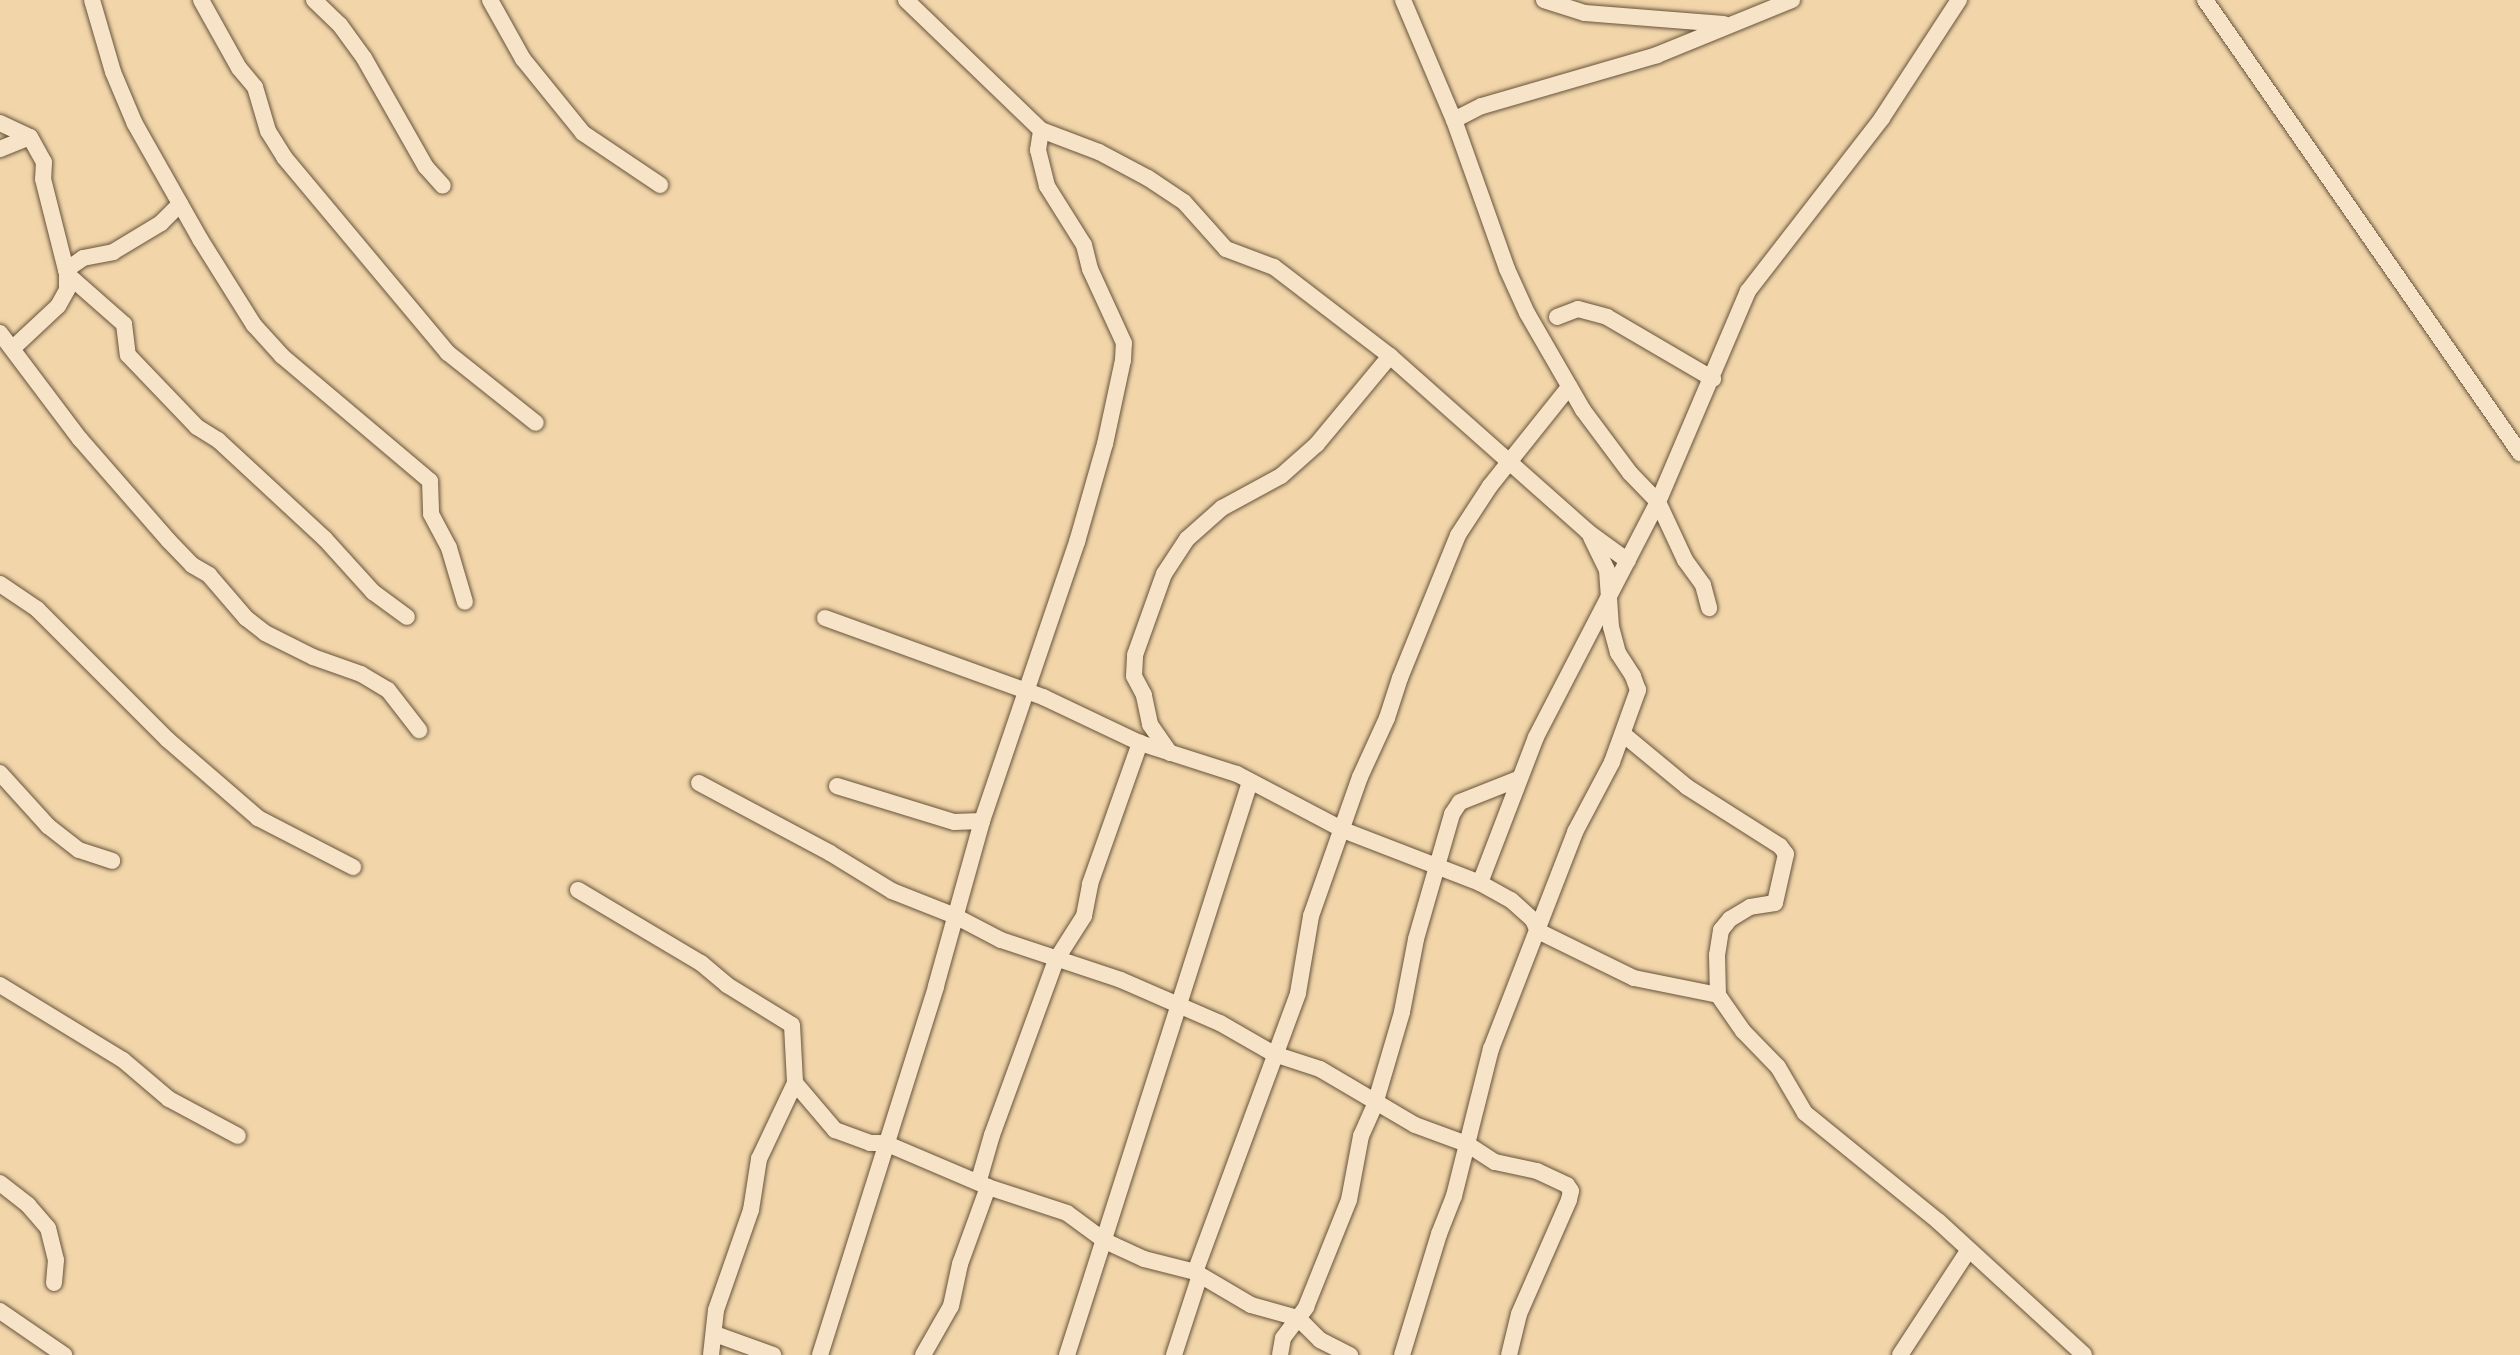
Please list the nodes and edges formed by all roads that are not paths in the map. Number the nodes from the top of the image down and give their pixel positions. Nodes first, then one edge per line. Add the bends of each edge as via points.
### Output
1 (92, 0) edge
2 (201, 0) edge
3 (314, 0) edge
4 (490, 0) edge
5 (906, 0) edge
6 (1403, 0) edge
7 (1544, 0) edge
8 (1792, 0) edge
9 (1959, 0) edge
10 (2205, 0) edge
11 (1726, 25) junction
12 (1454, 120) junction
13 (0, 123) edge
14 (1041, 130) junction
15 (30, 137) junction
16 (0, 149) edge
17 (660, 185) dead end
18 (443, 186) dead end
19 (180, 204) junction
20 (67, 272) junction
21 (1557, 317) dead end
22 (0, 333) edge
23 (13, 348) junction
24 (1390, 356) junction
25 (1713, 379) junction
26 (1569, 387) junction
27 (536, 423) dead end
28 (2520, 453) edge
29 (1511, 463) junction
30 (1658, 502) junction
31 (1588, 532) junction
32 (1628, 561) junction
33 (0, 584) edge
34 (1610, 595) junction
35 (465, 602) dead end
36 (1709, 608) dead end
37 (407, 617) dead end
38 (825, 618) dead end
39 (1027, 691) junction
40 (419, 730) dead end
41 (1623, 734) junction
42 (1140, 743) junction
43 (1170, 753) junction
44 (0, 773) edge
45 (1518, 779) junction
46 (1250, 782) junction
47 (699, 783) dead end
48 (837, 786) dead end
49 (982, 821) junction
50 (1343, 830) junction
51 (112, 861) dead end
52 (353, 867) dead end
53 (1436, 867) junction
54 (1480, 883) junction
55 (578, 890) dead end
56 (955, 916) junction
57 (1538, 931) junction
58 (1056, 960) junction
59 (0, 985) edge
60 (1718, 995) junction
61 (1179, 1006) junction
62 (1274, 1054) junction
63 (795, 1083) junction
64 (1375, 1104) junction
65 (238, 1136) dead end
66 (885, 1143) junction
67 (1467, 1144) junction
68 (0, 1183) edge
69 (984, 1184) junction
70 (1105, 1241) junction
71 (1968, 1251) junction
72 (1198, 1274) junction
73 (54, 1283) dead end
74 (0, 1311) edge
75 (1298, 1318) junction
76 (715, 1334) junction
77 (42, 1347) edge
78 (64, 1355) edge
79 (711, 1355) edge
80 (773, 1355) edge
81 (820, 1355) edge
82 (924, 1355) edge
83 (1067, 1355) edge
84 (1174, 1355) edge
85 (1280, 1355) edge
86 (1350, 1355) edge
87 (1402, 1355) edge
88 (1509, 1355) edge
89 (1900, 1355) edge
90 (2084, 1355) edge

1 - 19 street via 135,124
2 - 27 street via 255,87 268,131 284,157 448,353
3 - 18 street via 364,58 426,167
4 - 17 street via 523,59 583,133
5 - 14 street
6 - 12 street
7 - 11 street via 1585,13
8 - 11 street
9 - 25 street via 1882,118 1748,291
10 - 28 street
11 - 12 street via 1657,55 1482,106
12 - 26 street via 1507,269
13 - 15 street
14 - 24 street via 1148,178 1184,202 1226,249 1274,267
14 - 39 street via 1038,150 1047,186 1084,245 1124,343 1105,444
15 - 16 street
15 - 20 street via 44,162 43,179
19 - 20 street via 161,223 113,252 83,258
19 - 35 street via 254,325 282,356 426,475 431,514 449,548
20 - 23 street via 67,290 58,306
20 - 37 street via 124,324 128,355 197,427 218,440 325,539 373,592
21 - 25 street via 1578,309 1607,317
22 - 23 street
23 - 40 street via 80,439 169,541 209,575 246,618 265,633 388,690
24 - 29 street
24 - 43 street via 1317,444 1281,476 1222,508 1187,539 1164,574 1135,655 1134,676 1150,724
25 - 30 street
26 - 29 street
26 - 30 street via 1600,435
29 - 31 street
29 - 50 street via 1458,535
30 - 32 street
30 - 36 street via 1703,585
31 - 32 street
31 - 34 street via 1607,570
32 - 34 street
33 - 52 street via 37,609 168,740 258,818
34 - 41 street via 1618,653 1638,690
34 - 45 street
38 - 39 street
39 - 42 street
39 - 49 street
41 - 57 street via 1575,832
41 - 60 street via 1687,787 1786,854 1775,903 1750,907 1721,930
42 - 43 street
42 - 58 street via 1090,884 1084,916
43 - 46 street
44 - 51 street via 48,826 79,850
45 - 53 street via 1460,802
45 - 54 street
46 - 50 street
46 - 61 street
47 - 56 street via 892,891
48 - 49 street via 954,822
49 - 56 street
50 - 53 street
50 - 62 street via 1311,916 1298,993
53 - 54 street
53 - 64 street
54 - 57 street via 1511,900
55 - 63 street via 792,1025
56 - 58 street
56 - 66 street
57 - 60 street via 1634,978
57 - 67 street via 1491,1049
58 - 61 street via 1094,968
58 - 69 street via 992,1135
59 - 65 street via 123,1060 169,1099
60 - 71 street via 1778,1067 1805,1113
61 - 62 street
61 - 70 street
62 - 64 street via 1320,1069
62 - 72 street
63 - 66 street via 835,1130
63 - 76 street via 759,1159 751,1210 716,1310
64 - 67 street
64 - 75 street via 1361,1136 1345,1212
66 - 69 street
66 - 81 street
67 - 87 street
67 - 88 street via 1495,1162 1537,1171 1571,1191 1519,1314
68 - 73 street via 48,1228 56,1260
69 - 70 street via 1067,1213
69 - 82 street via 951,1306
70 - 72 street
70 - 83 street
71 - 89 street
71 - 90 street
72 - 75 street via 1251,1305
72 - 84 street
74 - 77 street
75 - 85 street via 1283,1338
75 - 86 street via 1320,1340
76 - 79 street
76 - 80 street
77 - 78 street

